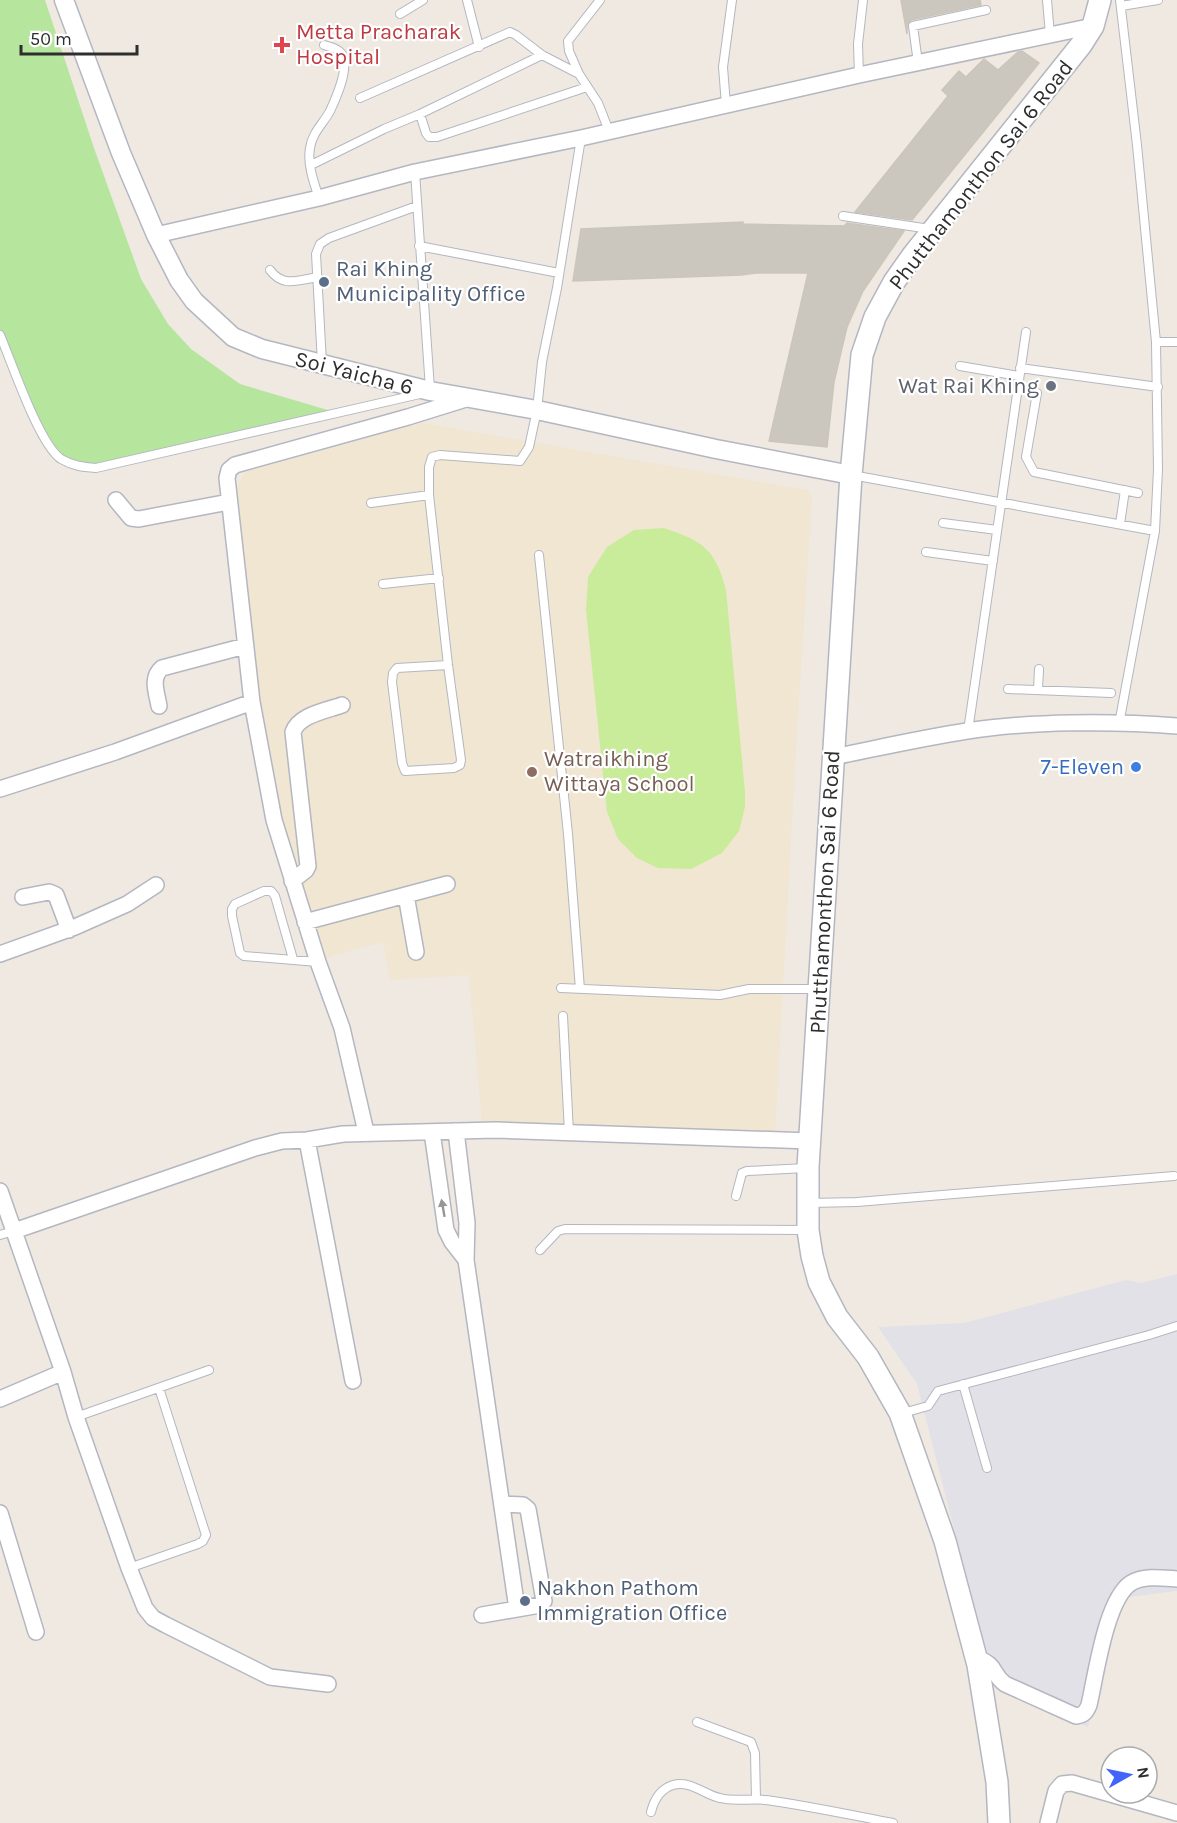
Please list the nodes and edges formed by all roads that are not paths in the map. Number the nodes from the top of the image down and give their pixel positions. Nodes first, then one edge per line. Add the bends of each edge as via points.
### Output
1 (64, 0) edge
2 (423, 0) edge
3 (467, 0) edge
4 (600, 0) edge
5 (732, 0) edge
6 (863, 0) edge
7 (1047, 0) edge
8 (1100, 0) edge
9 (1158, 0) edge
10 (1121, 3) edge
11 (986, 9) dead end
12 (400, 14) dead end
13 (1093, 26) junction
14 (1050, 35) junction
15 (324, 45) dead end
16 (479, 47) junction
17 (542, 55) junction
18 (918, 63) junction
19 (579, 74) junction
20 (859, 75) junction
21 (587, 87) junction
22 (360, 98) dead end
23 (726, 105) junction
24 (420, 114) junction
25 (609, 131) junction
26 (581, 138) junction
27 (310, 165) junction
28 (414, 172) junction
29 (319, 198) junction
30 (417, 206) junction
31 (843, 216) dead end
32 (933, 230) junction
33 (156, 235) junction
34 (419, 246) junction
35 (270, 270) dead end
36 (559, 273) junction
37 (318, 277) junction
38 (1026, 332) dead end
39 (0, 335) edge
40 (1156, 342) junction
41 (1177, 342) edge
42 (322, 366) junction
43 (960, 366) dead end
44 (1019, 372) junction
45 (1158, 387) junction
46 (430, 391) junction
47 (1037, 393) dead end
48 (472, 397) junction
49 (537, 410) junction
50 (851, 475) junction
51 (1125, 490) junction
52 (1138, 493) dead end
53 (429, 495) junction
54 (116, 500) dead end
55 (229, 502) junction
56 (371, 503) dead end
57 (1000, 503) junction
58 (943, 523) dead end
59 (1120, 524) junction
60 (997, 530) junction
61 (1155, 531) junction
62 (926, 552) dead end
63 (539, 555) dead end
64 (993, 561) junction
65 (439, 578) junction
66 (383, 584) dead end
67 (245, 646) junction
68 (448, 665) junction
69 (1040, 669) dead end
70 (1008, 689) dead end
71 (1038, 690) junction
72 (1111, 693) dead end
73 (252, 702) junction
74 (342, 705) dead end
75 (159, 706) dead end
76 (1119, 724) junction
77 (1177, 726) edge
78 (968, 731) junction
79 (833, 757) junction
80 (0, 789) edge
81 (292, 881) junction
82 (447, 884) dead end
83 (156, 885) dead end
84 (406, 895) junction
85 (23, 897) dead end
86 (306, 922) junction
87 (69, 930) junction
88 (416, 952) dead end
89 (0, 954) edge
90 (293, 959) junction
91 (318, 962) junction
92 (561, 988) dead end
93 (580, 989) junction
94 (819, 989) junction
95 (562, 1016) dead end
96 (456, 1131) junction
97 (366, 1132) junction
98 (432, 1132) junction
99 (569, 1133) junction
100 (307, 1140) junction
101 (810, 1142) junction
102 (808, 1167) junction
103 (1174, 1176) dead end
104 (0, 1191) edge
105 (736, 1196) dead end
106 (807, 1203) junction
107 (808, 1230) junction
108 (7, 1233) edge
109 (540, 1250) dead end
110 (466, 1260) junction
111 (1177, 1326) edge
112 (210, 1370) dead end
113 (63, 1372) junction
114 (353, 1381) dead end
115 (963, 1384) junction
116 (159, 1388) junction
117 (0, 1399) edge
118 (900, 1413) junction
119 (75, 1417) junction
120 (987, 1468) dead end
121 (502, 1504) junction
122 (0, 1517) edge
123 (129, 1568) junction
124 (1177, 1579) edge
125 (517, 1609) junction
126 (482, 1615) dead end
127 (36, 1632) dead end
128 (977, 1661) junction
129 (328, 1684) dead end
130 (697, 1722) dead end
131 (756, 1799) junction
132 (651, 1812) dead end
133 (1177, 1813) edge
134 (893, 1823) edge
135 (999, 1823) edge
136 (1048, 1823) edge

1 - 33 street, Soi Yaicha 6
2 - 12 lane
3 - 16 lane
4 - 19 lane via 568,41
5 - 23 lane via 723,67
6 - 20 lane
7 - 14 lane
8 - 13 main road, Phutthamonthon Sai 6 Road
9 - 10 lane
10 - 40 lane
11 - 18 lane via 913,26
13 - 14 street
13 - 32 main road, Phutthamonthon Sai 6 Road
14 - 18 street
15 - 27 lane via 339,50 345,64 329,112 313,135
16 - 17 lane via 510,32
16 - 22 lane
17 - 19 lane
17 - 24 lane
18 - 20 street
19 - 21 lane
20 - 23 street
21 - 24 lane via 437,137 426,133
21 - 25 lane
23 - 25 street
24 - 27 lane
25 - 26 street
26 - 28 street
26 - 36 lane
27 - 29 lane
28 - 29 street
28 - 30 lane
29 - 33 street
30 - 34 lane
30 - 37 lane via 320,244 316,254
31 - 32 lane
32 - 50 main road, Phutthamonthon Sai 6 Road via 894,282 875,317 862,355
33 - 42 street, Soi Yaicha 6 via 194,301 233,337 262,350
34 - 36 lane
34 - 46 lane
35 - 37 lane via 285,282
36 - 49 lane
37 - 42 lane
38 - 44 lane
39 - 46 lane via 44,441 60,458 78,467 96,468
40 - 41 lane
40 - 45 lane
42 - 46 street, Soi Yaicha 6
43 - 44 lane
44 - 45 lane
44 - 57 lane
45 - 61 lane
46 - 48 street, Soi Yaicha 6
47 - 51 lane via 1026,457 1034,472
48 - 49 street, Soi Yaicha 6
48 - 55 street via 235,465 227,478
49 - 50 street, Soi Yaicha 6
49 - 53 lane via 528,447 520,461 432,457
50 - 57 lane
50 - 79 main road, Phutthamonthon Sai 6 Road
51 - 52 lane
51 - 59 lane
53 - 56 lane
53 - 65 lane
54 - 55 street via 127,515 139,519
55 - 67 street
57 - 59 lane
57 - 60 lane
58 - 60 lane
59 - 61 lane
60 - 64 lane
61 - 76 lane
62 - 64 lane
63 - 93 lane
64 - 78 lane
65 - 66 lane
65 - 68 lane
67 - 73 street
67 - 75 street via 162,668 154,678
68 - 68 lane via 397,668 393,673 405,771 460,765
69 - 71 lane
70 - 71 lane
71 - 72 lane
73 - 80 street
73 - 81 street via 274,820
74 - 81 street via 303,719 293,732 308,866
76 - 77 street
76 - 78 street via 1032,725
78 - 79 street
79 - 94 main road, Phutthamonthon Sai 6 Road
81 - 86 street
82 - 84 street
83 - 87 street via 127,904
84 - 86 street
84 - 88 street
85 - 87 street via 49,892 56,895
86 - 91 street
87 - 89 street
90 - 90 lane via 271,891 235,904 232,916 244,957
90 - 91 lane
91 - 97 street via 342,1028
92 - 93 lane
93 - 94 lane via 720,995 749,989
94 - 101 main road, Phutthamonthon Sai 6 Road
95 - 99 lane
96 - 98 street
96 - 99 street
96 - 110 street via 467,1223
97 - 98 street
97 - 100 street
110 -> 98 street via 446,1230
99 - 101 street
100 - 108 street via 255,1148
100 - 114 street
101 - 102 main road, Phutthamonthon Sai 6 Road
102 - 105 lane via 742,1173
102 - 106 main road, Phutthamonthon Sai 6 Road
103 - 106 lane
104 - 108 street
106 - 107 main road, Phutthamonthon Sai 6 Road
107 - 109 lane via 565,1229
107 - 118 main road, Phutthamonthon Sai 6 Road via 827,1301 868,1357
108 - 113 street
110 - 121 street
111 - 115 lane
112 - 116 lane
113 - 117 street
113 - 119 street
115 - 118 lane via 938,1390 927,1407
115 - 120 lane
116 - 119 lane
116 - 123 lane via 206,1535 198,1544
118 - 128 main road, Phutthamonthon Sai 6 Road via 945,1541
119 - 123 street
121 - 125 street
121 - 125 street via 523,1504 528,1509 544,1601
122 - 127 street
123 - 129 street via 153,1618 270,1677
124 - 128 street via 1132,1582 1121,1592 1111,1611 1089,1705 1082,1716 1005,1684 989,1662
125 - 126 street
128 - 135 main road, Phutthamonthon Sai 6 Road via 997,1782
130 - 131 lane via 751,1742 755,1753
131 - 132 lane via 726,1800 690,1786 673,1785 655,1798
131 - 134 lane
133 - 136 street via 1072,1783 1062,1784 1056,1791

